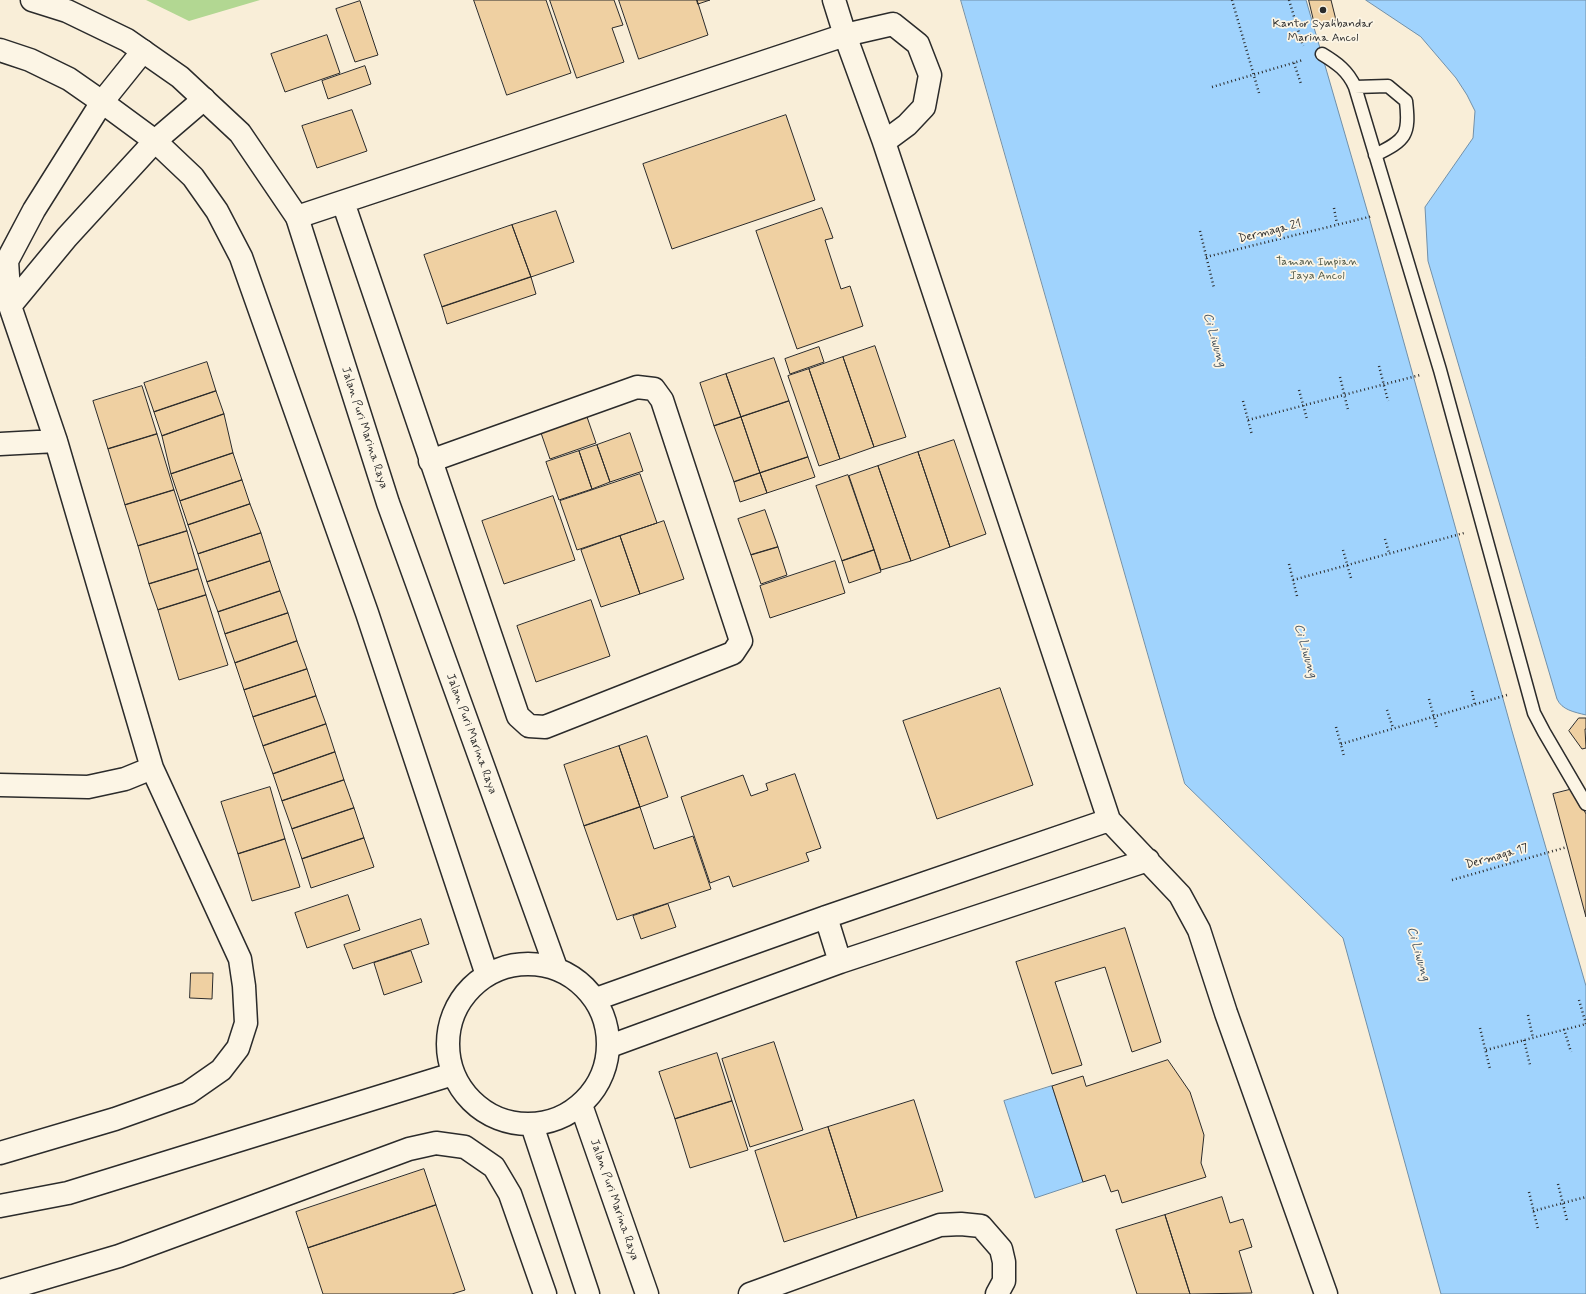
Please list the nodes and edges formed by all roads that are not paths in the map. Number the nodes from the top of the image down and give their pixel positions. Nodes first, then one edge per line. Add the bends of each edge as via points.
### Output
1 (32, 0) edge
2 (834, 0) edge
3 (845, 35) junction
4 (0, 50) edge
5 (143, 51) junction
6 (1322, 54) road end
7 (1356, 87) junction
8 (204, 99) junction
9 (102, 102) junction
10 (155, 141) junction
11 (884, 142) junction
12 (1375, 155) junction
13 (343, 202) junction
14 (297, 217) junction
15 (10, 306) junction
16 (56, 441) junction
17 (0, 444) edge
18 (430, 461) junction
19 (152, 768) junction
20 (0, 785) edge
21 (1586, 804) edge
22 (1109, 820) junction
23 (1148, 860) junction
24 (826, 917) junction
25 (840, 962) junction
26 (556, 968) junction
27 (487, 975) junction
28 (596, 999) junction
29 (610, 1046) junction
30 (453, 1074) junction
31 (582, 1105) junction
32 (532, 1124) junction
33 (0, 1153) edge
34 (0, 1206) edge
35 (0, 1291) edge
36 (545, 1294) edge
37 (588, 1294) edge
38 (647, 1294) edge
39 (750, 1294) edge
40 (997, 1294) edge
41 (1326, 1294) edge

1 - 5 street, Jalan Puri Marina Raya via 67,11 127,40
2 - 3 street
3 - 11 street
3 - 11 street via 893,24 918,44 928,68 930,75 924,107
3 - 13 street
4 - 9 street via 30,60 69,79
5 - 8 street, Jalan Puri Marina Raya via 180,77
5 - 9 street
6 - 7 lane via 1336,62 1350,76
7 - 12 lane
7 - 12 lane via 1388,86 1406,101 1409,122 1405,135 1391,147
8 - 10 street
8 - 14 street, Jalan Puri Marina Raya via 240,133
9 - 10 street
9 - 15 street via 34,210 7,261
10 - 15 street via 67,237
10 - 27 street via 193,177 217,211 242,257 367,613
11 - 22 street
12 - 21 lane via 1440,370 1534,713
13 - 14 street
13 - 18 street
14 - 26 street, Jalan Puri Marina Raya via 388,502
15 - 16 street
16 - 17 street
16 - 19 street
18 - 18 street via 518,716 529,726 545,727 733,653 741,641 662,400 654,389 636,387
19 - 20 street via 125,779 88,787
19 - 33 street via 240,959 246,1023 238,1048 221,1070 188,1093 115,1119
22 - 23 street
22 - 24 street
23 - 25 street
23 - 41 street via 1180,895 1199,930
24 - 25 street
24 - 28 street
25 - 29 street
26 - 27 street via 533,964 509,966
26 - 28 street via 578,980
27 - 30 street via 465,993 452,1018 447,1046
28 - 29 street via 607,1022
29 - 31 street via 606,1068 596,1088
30 - 32 street via 466,1095 484,1112 507,1122
30 - 34 street via 68,1193
31 - 32 street via 558,1119
31 - 38 street, Jalan Puri Marina Raya
32 - 37 street
35 - 36 street via 119,1256 409,1149 436,1143 464,1147 494,1167 510,1194
39 - 40 street via 940,1224 981,1226 1001,1250 1004,1281

